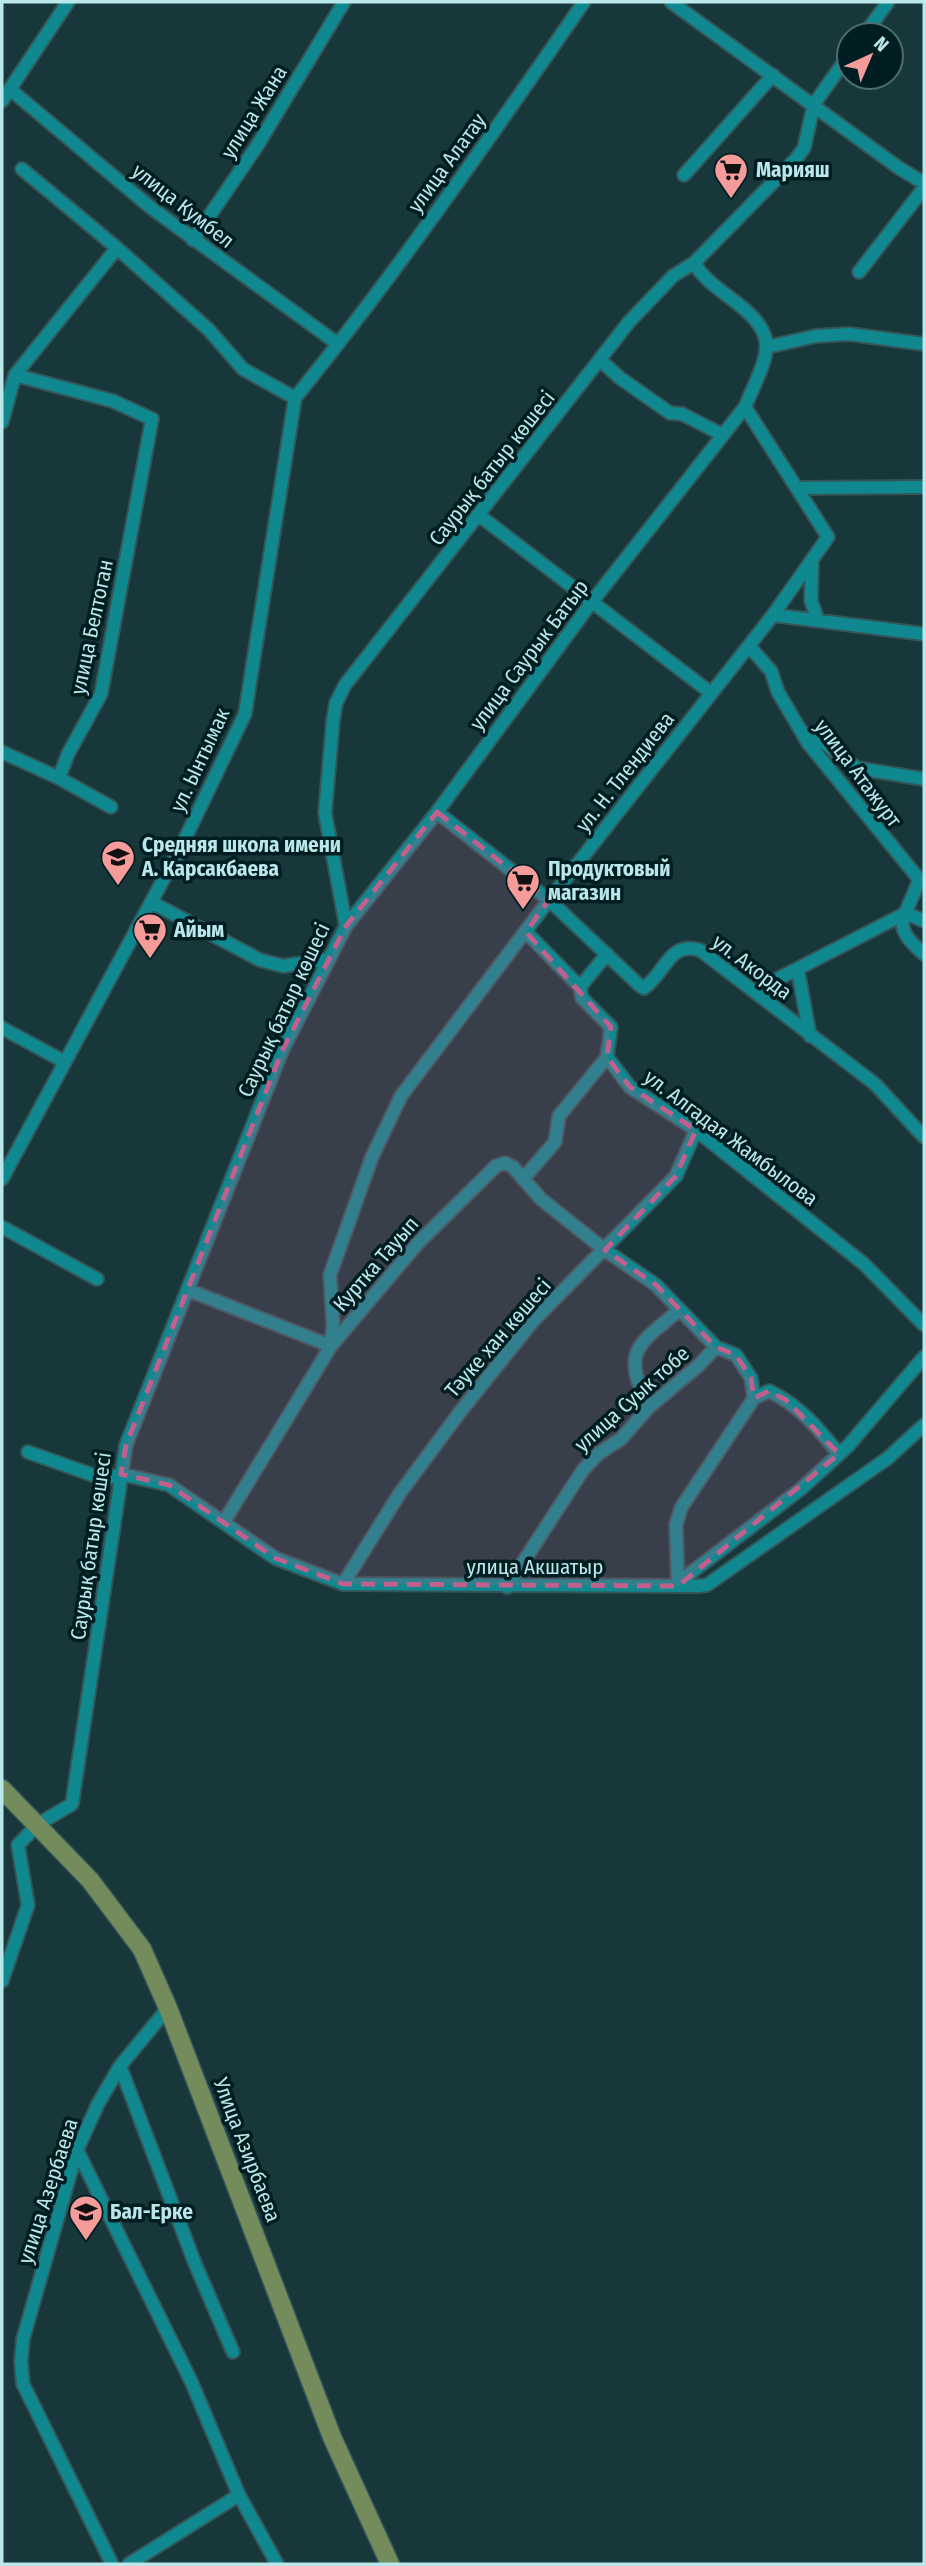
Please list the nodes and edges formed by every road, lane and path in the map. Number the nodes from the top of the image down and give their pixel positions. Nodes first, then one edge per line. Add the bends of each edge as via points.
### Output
1 (68, 2) edge
2 (344, 2) edge
3 (584, 2) edge
4 (671, 2) edge
5 (888, 2) edge
6 (874, 21) edge
7 (773, 75) junction
8 (835, 75) edge
9 (11, 90) junction
10 (2, 101) edge
11 (814, 104) junction
12 (22, 170) dead end
13 (684, 175) dead end
14 (924, 185) edge
15 (193, 240) junction
16 (117, 248) junction
17 (694, 264) junction
18 (859, 272) dead end
19 (338, 344) junction
20 (924, 344) edge
21 (767, 346) junction
22 (600, 360) junction
23 (15, 375) junction
24 (295, 398) junction
25 (745, 407) junction
26 (2, 422) edge
27 (723, 435) junction
28 (924, 487) edge
29 (797, 488) junction
30 (480, 516) junction
31 (812, 559) junction
32 (591, 603) junction
33 (773, 615) junction
34 (818, 620) junction
35 (924, 634) edge
36 (749, 646) junction
37 (711, 694) junction
38 (801, 731) junction
39 (2, 752) edge
40 (60, 778) junction
41 (924, 779) edge
42 (111, 807) dead end
43 (437, 812) junction
44 (549, 900) junction
45 (150, 902) junction
46 (906, 913) junction
47 (924, 921) edge
48 (346, 926) junction
49 (526, 932) junction
50 (607, 954) junction
51 (924, 954) edge
52 (329, 959) junction
53 (798, 971) junction
54 (580, 987) junction
55 (754, 991) junction
56 (2, 1028) edge
57 (810, 1036) junction
58 (607, 1057) junction
59 (65, 1062) junction
60 (696, 1130) junction
61 (924, 1137) edge
62 (2, 1179) edge
63 (523, 1179) junction
64 (2, 1227) edge
65 (605, 1250) junction
66 (97, 1279) dead end
67 (188, 1290) junction
68 (678, 1311) junction
69 (924, 1325) edge
70 (331, 1346) junction
71 (716, 1347) junction
72 (924, 1357) edge
73 (754, 1398) junction
74 (649, 1407) junction
75 (924, 1425) edge
76 (28, 1452) dead end
77 (839, 1454) junction
78 (121, 1474) junction
79 (225, 1520) junction
80 (343, 1584) junction
81 (508, 1587) junction
82 (678, 1587) junction
83 (2, 1789) edge
84 (37, 1825) junction
85 (2, 1981) edge
86 (168, 2008) junction
87 (121, 2066) junction
88 (78, 2150) junction
89 (233, 2352) dead end
90 (239, 2495) junction
91 (112, 2564) edge
92 (130, 2564) edge
93 (277, 2564) edge
94 (390, 2564) edge

1 - 9 street
2 - 15 street, улица Жана via 257,146
3 - 19 street, улица Алатау
4 - 7 street
5 - 6 street
7 - 11 street
7 - 13 street
8 - 11 street, Саурық батыр көшесі
9 - 10 street
9 - 15 street, улица Кумбел
11 - 14 street
11 - 17 street, Саурық батыр көшесі via 800,153
12 - 16 street
14 - 18 street
15 - 19 street, улица Кумбел
16 - 23 street
16 - 24 street via 209,330 243,369
17 - 21 street via 708,282 761,323
17 - 22 street, Саурық батыр көшесі via 673,275
19 - 24 street, улица Алатау
20 - 21 street via 849,334
21 - 25 street, улица Саурык Батыр
22 - 27 street via 670,413 682,414
22 - 30 street, Саурық батыр көшесі
23 - 26 street
23 - 40 street, улица Белтоган via 113,401 152,419 101,694
24 - 45 street, ул. Ынтымак via 244,714
25 - 27 street, улица Саурык Батыр
25 - 29 street
27 - 32 street, улица Саурык Батыр
28 - 29 street
29 - 31 street, ул. Н. Тлендиева via 828,537
30 - 32 street
30 - 48 street, Саурық батыр көшесі via 345,685 336,703 325,813
31 - 33 street, ул. Н. Тлендиева
31 - 34 street via 811,601
32 - 37 street
32 - 43 street, улица Саурык Батыр
33 - 34 street
33 - 36 street, ул. Н. Тлендиева
34 - 35 street
36 - 37 street, ул. Н. Тлендиева
36 - 38 street, улица Атажурт via 771,671
37 - 44 street, ул. Н. Тлендиева
38 - 41 street via 857,768
38 - 46 street, улица Атажурт via 919,879
39 - 40 street
40 - 42 street
43 - 44 street, ул. Акорда
43 - 48 street, улица Саурык Батыр
44 - 49 street, ул. Н. Тлендиева
44 - 50 street, ул. Акорда
45 - 52 street via 260,960 283,966
45 - 59 street, ул. Ынтымак
46 - 47 street
46 - 51 street via 902,933
46 - 53 street
48 - 52 street, Саурық батыр көшесі
49 - 54 street
49 - 70 street, ул. Н. Тлендиева via 401,1097 372,1157 330,1275
50 - 54 street
50 - 55 street, ул. Акорда via 644,988 678,949 686,946 700,950
52 - 67 street, Саурық батыр көшесі via 282,1051
53 - 55 street
53 - 57 street
54 - 58 street via 582,998 611,1027
55 - 57 street, ул. Акорда
56 - 59 street
57 - 61 street, ул. Акорда via 875,1084
58 - 60 street, ул. Алгадая Жамбылова via 630,1087
58 - 63 street via 559,1116 555,1142
59 - 62 street, ул. Ынтымак
60 - 65 street, Тәуке хан көшесі via 676,1176
60 - 69 street, ул. Алгадая Жамбылова via 864,1264
63 - 65 street, Куртка Тауып
63 - 70 street, Куртка Тауып via 505,1163 495,1166 418,1243
64 - 66 street
65 - 68 street, Куртка Тауып via 656,1285
65 - 80 street, Тәуке хан көшесі via 533,1321 460,1412 400,1493
67 - 70 street
67 - 78 street, Саурық батыр көшесі via 125,1445
68 - 71 street, Куртка Тауып
68 - 74 street via 636,1349 634,1365
70 - 79 street, Куртка Тауып
71 - 73 street, Куртка Тауып via 736,1355 751,1378
71 - 74 street, улица Суык тобе
72 - 77 street
73 - 77 street via 769,1391 786,1400 818,1427
73 - 82 street via 681,1508 676,1525
74 - 81 street, улица Суык тобе via 621,1439 583,1470
75 - 82 street, улица Акшатыр via 888,1458 707,1585
76 - 78 street, улица Акшатыр via 104,1479
77 - 82 street
78 - 79 street, улица Акшатыр via 169,1485
78 - 84 street, Саурық батыр көшесі via 72,1804
79 - 80 street, улица Акшатыр via 275,1558
80 - 81 street, улица Акшатыр
81 - 82 street, улица Акшатыр
83 - 84 main road, Улица Азирбаева
84 - 85 street, Саурық батыр көшесі via 18,1845 27,1905
84 - 86 main road, Улица Азирбаева via 90,1880 142,1949
86 - 87 street, улица Азербаева
86 - 94 main road, Улица Азирбаева via 332,2437
87 - 88 street, улица Азербаева
87 - 89 street
88 - 90 street via 191,2381
88 - 91 street, улица Азербаева via 21,2362 23,2384
90 - 92 street
90 - 93 street

